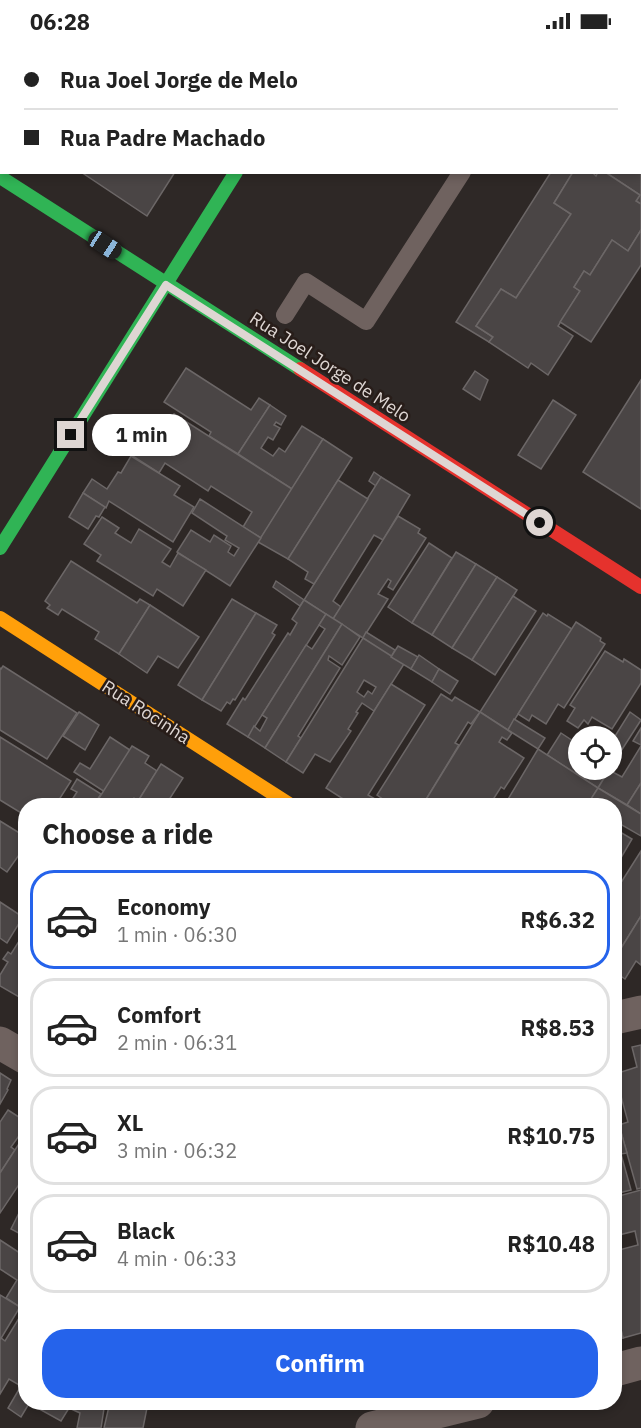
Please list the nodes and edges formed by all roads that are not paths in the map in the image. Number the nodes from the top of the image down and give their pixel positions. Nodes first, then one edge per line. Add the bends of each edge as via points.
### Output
1 (235, 174) edge
2 (461, 174) edge
3 (0, 177) edge
4 (166, 285) junction
5 (285, 315) dead end
6 (0, 548) edge
7 (641, 587) edge
8 (0, 618) edge
9 (280, 798) edge
10 (0, 1043) edge
11 (18, 1053) edge
12 (641, 1363) edge
13 (622, 1368) edge
14 (445, 1410) edge
15 (372, 1428) edge

1 - 4 street
2 - 5 lane via 366,321 306,282
3 - 4 street, Rua Joel Jorge de Melo
4 - 6 street
4 - 7 street, Rua Joel Jorge de Melo
8 - 9 street, Rua Rocinha
10 - 11 street
12 - 13 street
14 - 15 street

